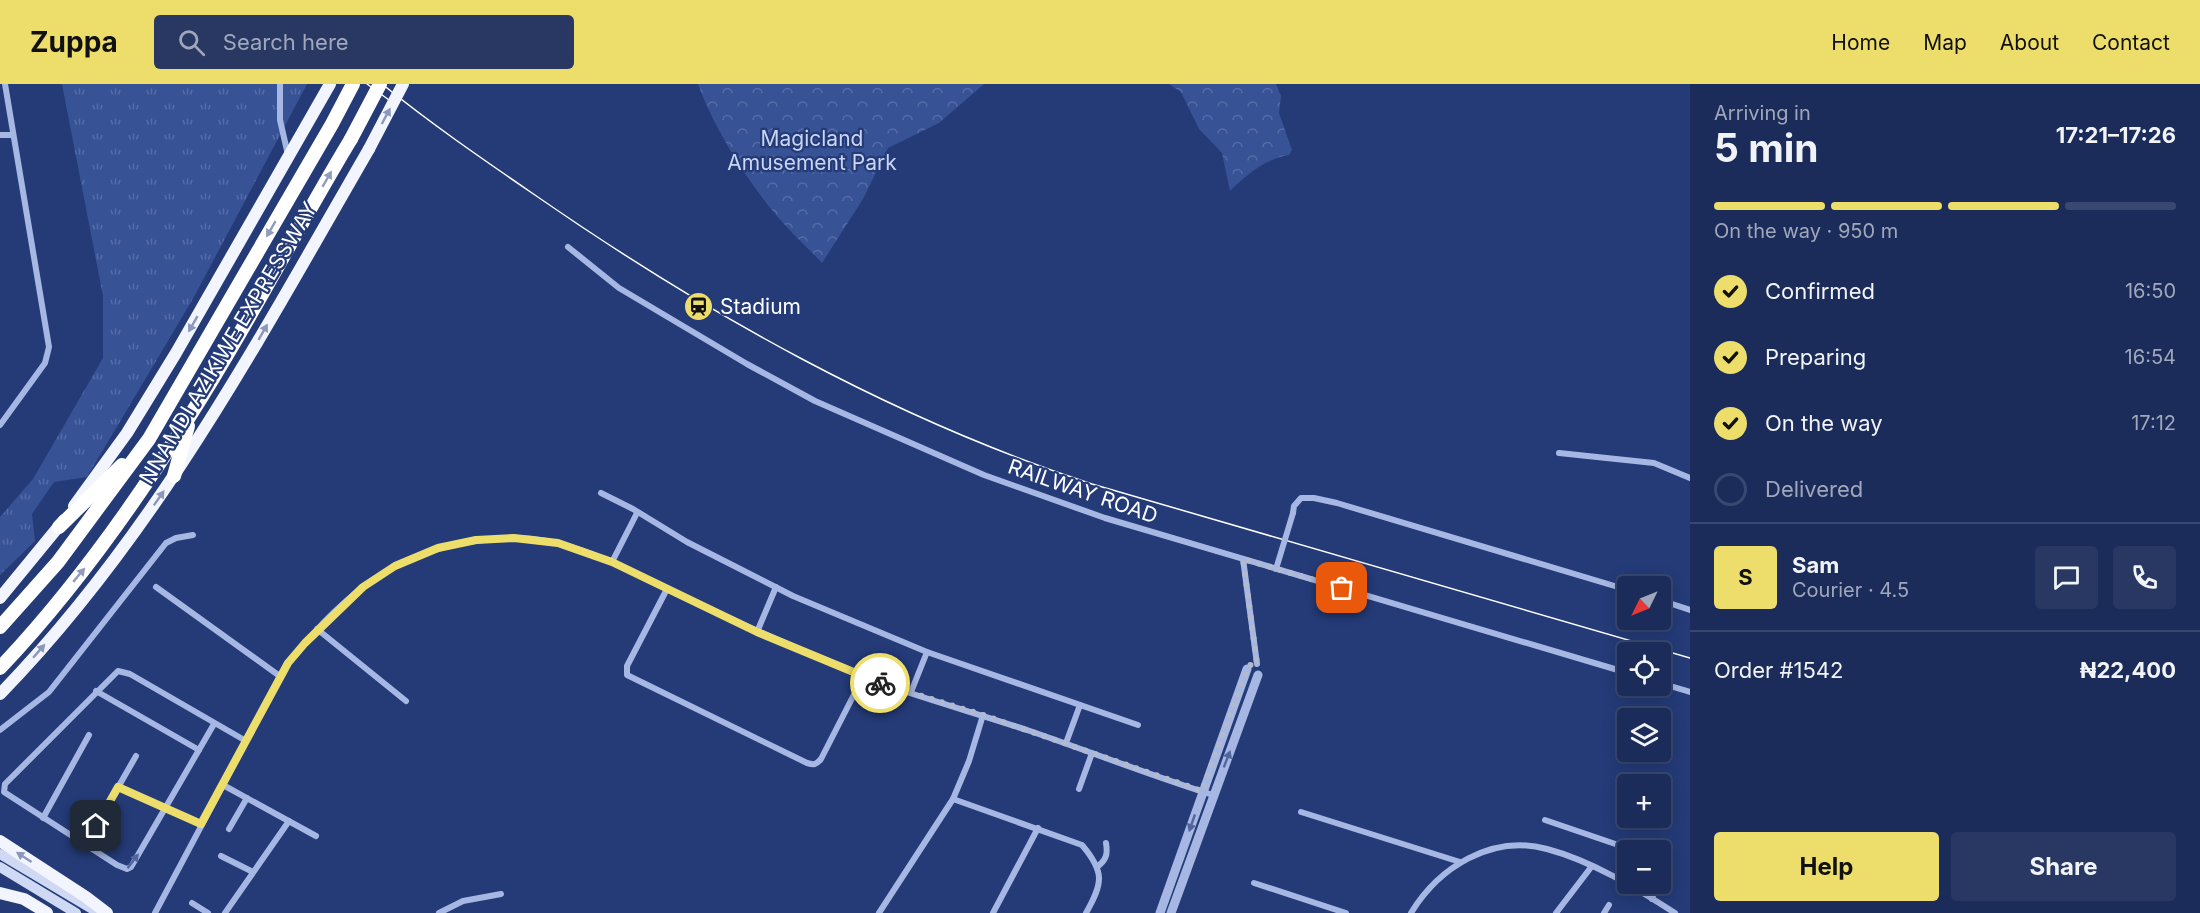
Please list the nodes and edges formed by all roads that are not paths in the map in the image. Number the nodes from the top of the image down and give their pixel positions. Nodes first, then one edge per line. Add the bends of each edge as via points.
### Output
1 (5, 84) edge
2 (280, 84) edge
3 (330, 84) edge
4 (353, 84) edge
5 (380, 84) edge
6 (404, 84) edge
7 (0, 135) edge
8 (14, 135) junction
9 (289, 159) junction
10 (568, 247) dead end
11 (192, 412) junction
12 (0, 425) edge
13 (149, 439) junction
14 (1559, 453) dead end
15 (174, 476) junction
16 (1690, 478) edge
17 (601, 493) dead end
18 (637, 513) junction
19 (59, 527) junction
20 (193, 535) dead end
21 (1243, 559) junction
22 (612, 562) junction
23 (1276, 569) junction
24 (156, 587) dead end
25 (776, 587) junction
26 (1617, 587) edge
27 (667, 589) junction
28 (0, 598) edge
29 (1671, 604) edge
30 (1690, 610) edge
31 (0, 627) edge
32 (317, 629) junction
33 (757, 632) junction
34 (927, 652) junction
35 (1257, 664) junction
36 (0, 668) edge
37 (1247, 669) joint
38 (1617, 670) edge
39 (1258, 675) joint
40 (281, 677) junction
41 (863, 677) junction
42 (1671, 686) edge
43 (96, 691) junction
44 (911, 692) junction
45 (1690, 692) edge
46 (0, 694) edge
47 (406, 701) dead end
48 (1080, 705) junction
49 (983, 715) junction
50 (214, 724) junction
51 (1138, 725) dead end
52 (0, 730) edge
53 (89, 735) dead end
54 (246, 741) junction
55 (1066, 743) junction
56 (199, 750) junction
57 (1092, 753) junction
58 (136, 756) dead end
59 (223, 785) junction
60 (118, 787) junction
61 (1079, 789) dead end
62 (1202, 791) junction
63 (1213, 795) junction
64 (247, 798) junction
65 (953, 799) junction
66 (165, 808) junction
67 (1301, 812) dead end
68 (43, 818) junction
69 (1545, 820) dead end
70 (289, 821) junction
71 (201, 824) junction
72 (1038, 828) junction
73 (229, 829) dead end
74 (316, 836) dead end
75 (0, 841) edge
76 (1106, 843) dead end
77 (85, 845) junction
78 (1617, 845) edge
79 (0, 854) edge
80 (221, 856) dead end
81 (1460, 862) junction
82 (1592, 866) junction
83 (0, 867) edge
84 (1097, 867) junction
85 (253, 872) junction
86 (1254, 883) dead end
87 (0, 893) edge
88 (501, 894) dead end
89 (1653, 894) edge
90 (1652, 899) junction
91 (192, 903) dead end
92 (1609, 905) dead end
93 (47, 913) edge
94 (76, 913) edge
95 (99, 913) edge
96 (107, 913) edge
97 (155, 913) edge
98 (208, 913) edge
99 (225, 913) edge
100 (439, 913) edge
101 (879, 913) edge
102 (993, 913) edge
103 (1086, 913) edge
104 (1160, 913) edge
105 (1171, 913) edge
106 (1346, 913) edge
107 (1412, 913) edge
108 (1556, 913) edge
109 (1604, 913) edge
110 (1675, 913) edge

1 - 8 street
2 - 9 street via 280,120
3 - 9 highway, NNAMDI AZIKIWE EXPRESSWAY
4 -> 13 highway, NNAMDI AZIKIWE EXPRESSWAY
11 -> 5 highway, NNAMDI AZIKIWE EXPRESSWAY, bridge
15 -> 6 highway, NNAMDI AZIKIWE EXPRESSWAY, bridge via 231,387
7 - 8 street
8 - 12 street via 48,347 45,363
9 -> 19 highway, NNAMDI AZIKIWE EXPRESSWAY via 127,433
10 - 21 street, RAILWAY ROAD via 619,288 814,401 984,475 1105,518
11 - 15 highway
36 -> 11 highway, NNAMDI AZIKIWE EXPRESSWAY via 95,556
13 - 19 highway
13 - 31 highway, NNAMDI AZIKIWE EXPRESSWAY via 58,562
14 - 16 street via 1654,463
46 -> 15 highway, NNAMDI AZIKIWE EXPRESSWAY via 100,580
17 - 18 street
18 - 22 street
18 - 25 street
19 - 28 highway, NNAMDI AZIKIWE EXPRESSWAY
20 - 52 street via 166,543 49,692
21 - 23 street, RAILWAY ROAD
21 - 35 street
22 - 27 street
22 - 32 street via 558,543 514,538 438,548 395,566 363,587
23 - 26 street, bridge via 1294,506 1300,498 1394,519
23 - 38 street, RAILWAY ROAD
24 - 40 street
25 - 33 street
25 - 34 street
27 - 33 street
27 - 41 street via 627,666 627,675 807,763 813,765 821,759
29 - 30 street
32 - 40 street
32 - 47 street
33 - 41 street
34 - 44 street
34 - 48 street
35 - 37 street
35 - 39 street
37 - 62 street
63 -> 39 street
40 - 54 street
41 - 44 street
42 - 45 street
43 - 50 street via 114,673 123,671
43 - 56 street
43 - 68 street via 5,784 6,795
44 - 49 street
48 - 51 street
48 - 55 street
49 - 55 street
49 - 65 street
50 - 54 street
50 - 56 street
53 - 68 street
54 - 59 street
55 - 57 street
56 - 66 street
57 - 61 street
57 - 62 street
58 - 60 street
59 - 64 street
59 - 71 street
60 - 66 street
60 - 77 street
62 - 63 street
62 -> 104 street
63 - 105 street
64 - 70 street
64 - 73 street
65 - 72 street
65 - 101 street
66 - 71 street
77 -> 66 street via 127,869
67 - 81 street
68 - 77 street
69 - 78 street
70 - 74 street
70 - 85 street
71 - 97 street
72 - 84 street via 1082,845
72 - 102 street
96 -> 75 highway
76 - 84 street via 1105,860
79 - 95 main road
80 - 85 street
81 - 82 street via 1494,849 1519,845 1547,849
81 - 107 street via 1434,882
82 - 90 street
82 - 108 street
83 - 94 main road
84 - 103 street via 1098,893
85 - 99 street
86 - 106 street
87 - 93 highway via 24,899
88 - 100 street via 463,901
89 - 90 street
90 - 110 street
91 - 98 street
92 - 109 street

